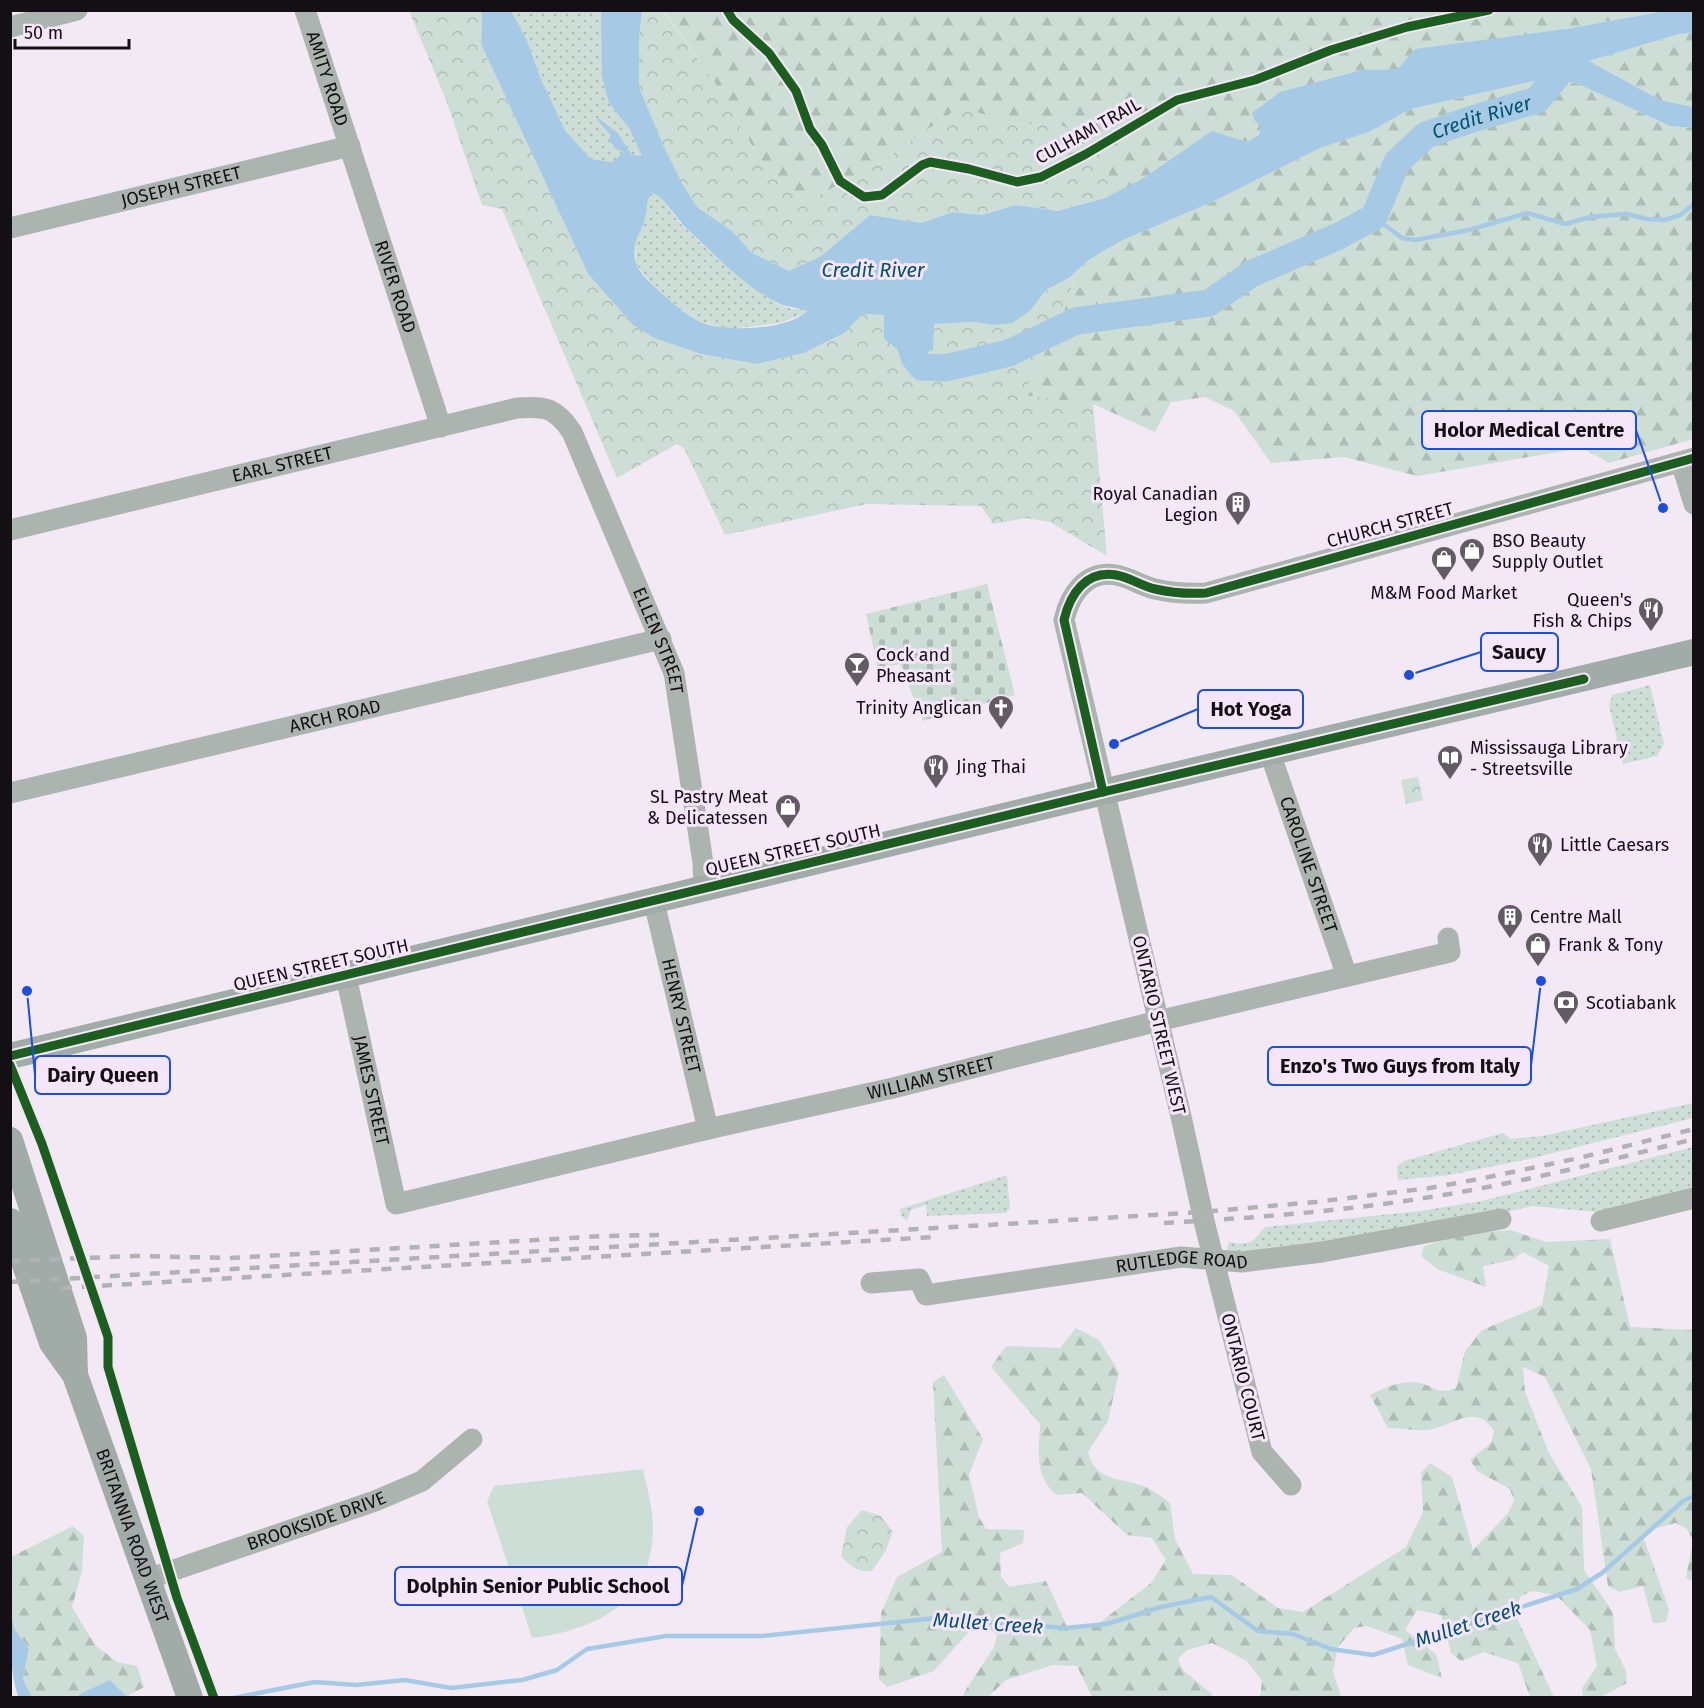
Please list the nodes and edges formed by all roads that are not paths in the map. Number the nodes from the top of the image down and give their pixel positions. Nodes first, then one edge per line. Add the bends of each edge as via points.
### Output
1 (77, 10) edge
2 (305, 10) edge
3 (10, 27) edge
4 (350, 146) junction
5 (10, 228) edge
6 (555, 411) joint
7 (441, 427) junction
8 (1687, 460) edge
9 (1694, 504) edge
10 (10, 530) edge
11 (1095, 575) joint
12 (661, 639) junction
13 (1694, 652) edge
14 (1270, 753) junction
15 (1103, 792) junction
16 (10, 793) edge
17 (704, 888) junction
18 (654, 902) junction
19 (1448, 938) dead end
20 (346, 976) junction
21 (1347, 976) junction
22 (1158, 1021) junction
23 (10, 1056) edge
24 (708, 1129) junction
25 (10, 1140) edge
26 (1694, 1198) edge
27 (396, 1204) joint
28 (1501, 1219) dead end
29 (10, 1221) edge
30 (1601, 1221) dead end
31 (1214, 1259) junction
32 (871, 1283) dead end
33 (75, 1375) junction
34 (472, 1439) dead end
35 (1291, 1485) dead end
36 (148, 1579) junction
37 (190, 1698) edge

1 - 3 street
2 - 4 street, AMITY ROAD
4 - 5 street, JOSEPH STREET
4 - 7 street, RIVER ROAD
6 - 7 street, EARL STREET via 538,406 517,408
6 - 12 street, ELLEN STREET via 572,432
7 - 10 street, EARL STREET
8 - 9 street
8 - 11 street, CHURCH STREET via 1206,593 1170,592 1118,575
11 - 15 street, ONTARIO STREET WEST via 1078,587 1064,621
12 - 16 street, ARCH ROAD
12 - 17 street, ELLEN STREET via 674,673
13 - 14 main road, QUEEN STREET SOUTH
14 - 15 main road, QUEEN STREET SOUTH
14 - 21 street, CAROLINE STREET
15 - 17 main road, QUEEN STREET SOUTH
15 - 22 street, ONTARIO STREET WEST
17 - 18 main road, QUEEN STREET SOUTH
18 - 20 main road, QUEEN STREET SOUTH
18 - 24 street, HENRY STREET
19 - 21 street, WILLIAM STREET via 1450,952
20 - 23 main road, QUEEN STREET SOUTH
20 - 27 street, JAMES STREET
21 - 22 street, WILLIAM STREET
22 - 24 street, WILLIAM STREET via 893,1088
22 - 31 street, ONTARIO STREET WEST
24 - 27 street, WILLIAM STREET
25 - 33 main road, BRITANNIA ROAD WEST via 74,1338
26 - 30 street
28 - 31 street, RUTLEDGE ROAD via 1322,1252 1242,1262
29 - 33 main road, BRITANNIA ROAD WEST via 52,1343
31 - 32 street, RUTLEDGE ROAD via 1181,1257 926,1295 919,1279
31 - 35 street, ONTARIO COURT via 1262,1452
33 - 36 main road, BRITANNIA ROAD WEST
34 - 36 street, BROOKSIDE DRIVE via 413,1485
36 - 37 main road, BRITANNIA ROAD WEST

